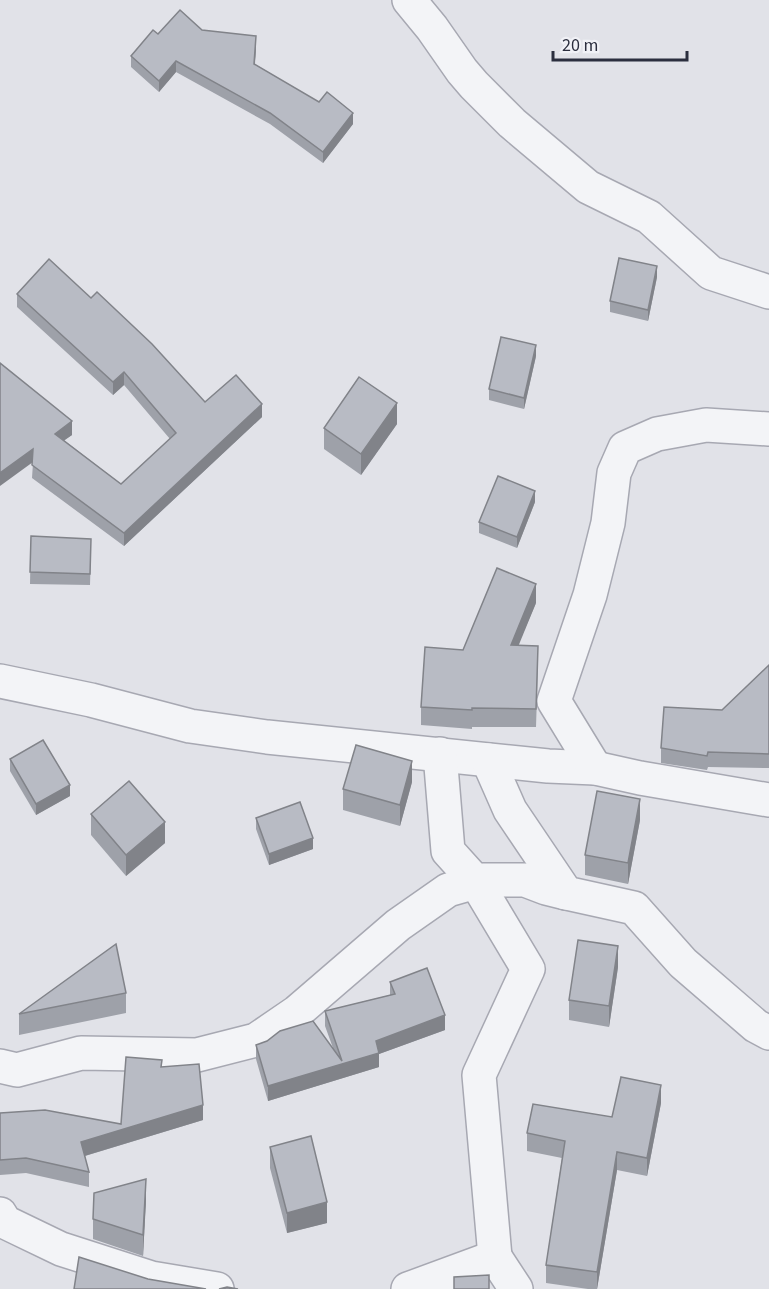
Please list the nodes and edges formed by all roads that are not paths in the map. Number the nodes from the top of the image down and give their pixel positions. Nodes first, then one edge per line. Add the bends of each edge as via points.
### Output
1 (409, 0) edge
2 (769, 292) edge
3 (769, 429) edge
4 (0, 681) edge
5 (440, 754) junction
6 (488, 760) junction
7 (595, 768) junction
8 (769, 800) edge
9 (476, 882) junction
10 (566, 893) junction
11 (769, 1033) edge
12 (0, 1066) edge
13 (0, 1214) edge
14 (495, 1257) junction
15 (217, 1289) edge
16 (408, 1289) edge
17 (516, 1289) edge

1 - 2 street via 474,85 588,187 649,217 711,273
3 - 7 street via 706,425 657,434 625,448 614,473 608,523 590,595 554,701
4 - 5 street via 190,726
5 - 6 street
5 - 9 street via 448,851
6 - 7 street
6 - 10 street via 510,810
7 - 8 street
9 - 10 street via 525,880
9 - 12 street via 448,890 398,926 297,1012 256,1040 197,1056 81,1053 17,1070
9 - 14 street via 528,969 480,1075
10 - 11 street via 634,908 683,963
13 - 15 street via 5,1222 61,1249 151,1278
14 - 16 street
14 - 17 street

